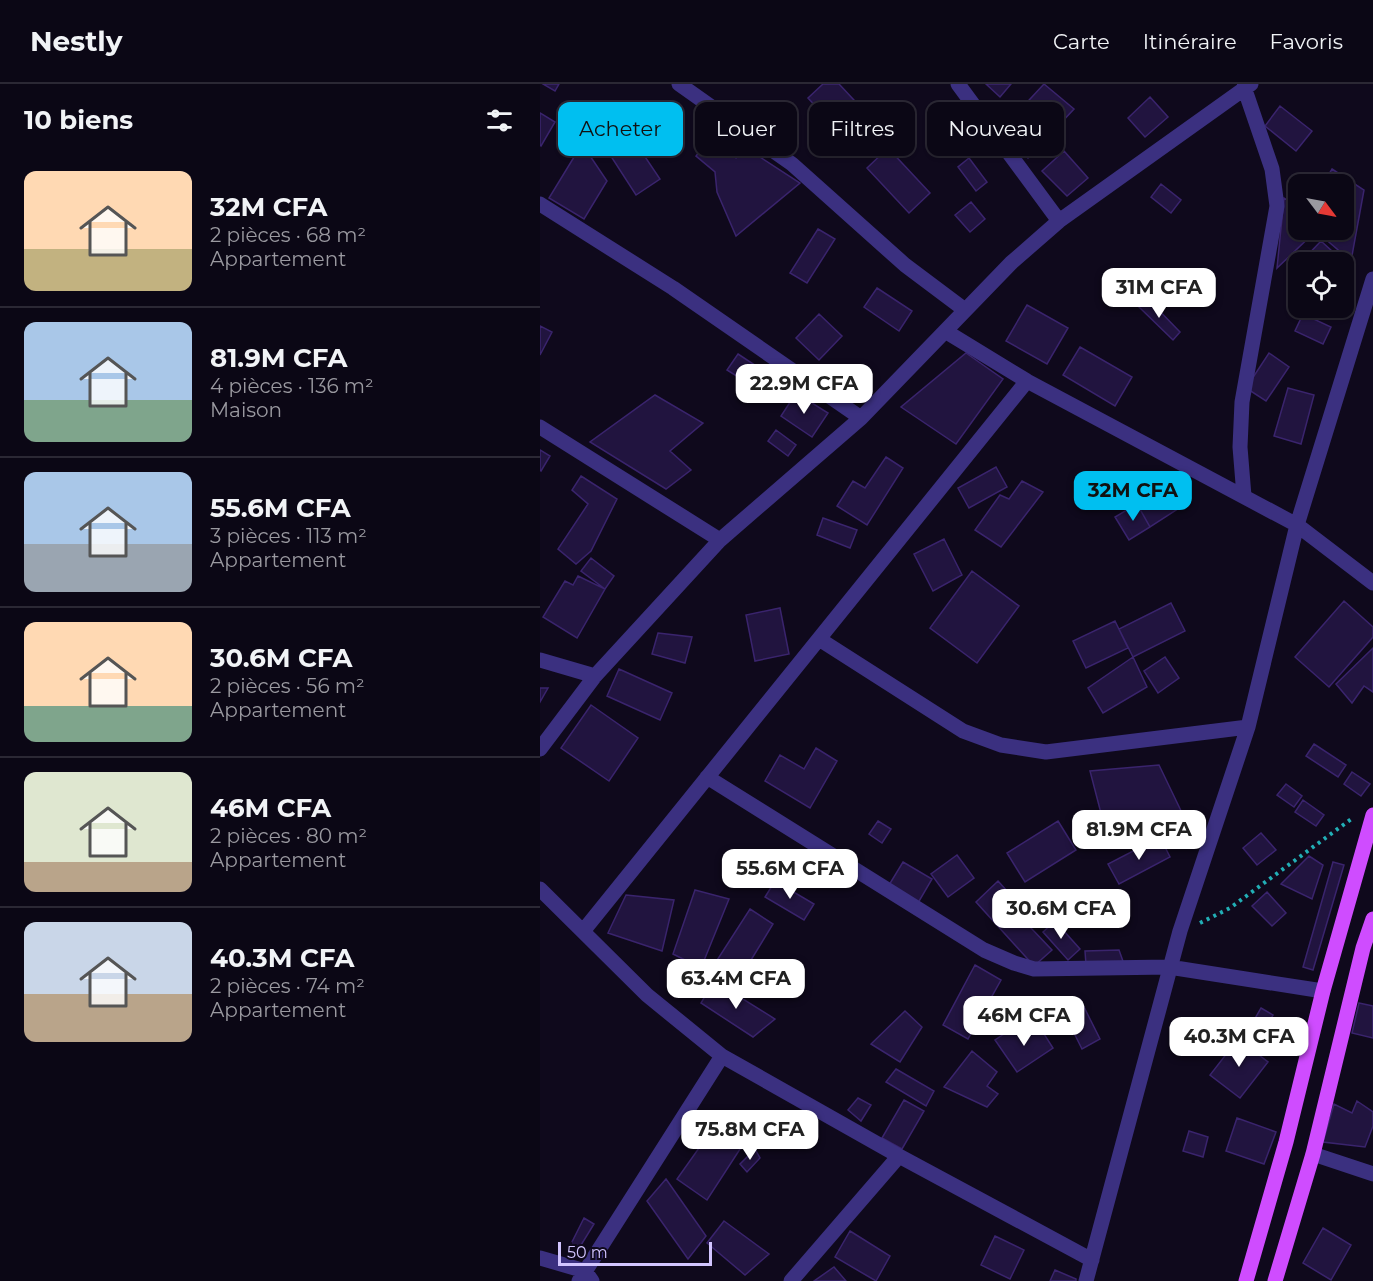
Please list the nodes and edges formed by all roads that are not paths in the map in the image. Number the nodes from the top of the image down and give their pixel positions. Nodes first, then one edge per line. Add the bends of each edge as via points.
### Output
1 (679, 84) edge
2 (958, 84) edge
3 (1247, 86) edge
4 (540, 204) edge
5 (1059, 221) junction
6 (1373, 279) edge
7 (965, 310) junction
8 (945, 331) junction
9 (1027, 381) junction
10 (861, 418) junction
11 (540, 427) edge
12 (1244, 496) junction
13 (1297, 525) junction
14 (720, 540) junction
15 (1373, 583) edge
16 (819, 639) junction
17 (540, 660) edge
18 (595, 676) junction
19 (1248, 728) junction
20 (540, 749) edge
21 (707, 777) junction
22 (1368, 813) edge
23 (540, 889) edge
24 (1373, 919) edge
25 (584, 930) junction
26 (1169, 967) junction
27 (1323, 991) junction
28 (722, 1056) junction
29 (1313, 1154) junction
30 (899, 1156) junction
31 (1373, 1157) edge
32 (1367, 1172) edge
33 (540, 1258) edge
34 (1092, 1260) junction
35 (585, 1278) edge
36 (791, 1281) edge
37 (1086, 1281) edge
38 (1246, 1281) edge
39 (1275, 1281) edge

1 - 7 street via 792,164 905,265
2 - 5 street
3 - 5 street
3 - 12 street via 1272,169 1277,206 1242,402
4 - 10 street via 673,288
5 - 7 street
6 - 13 street
7 - 8 street
8 - 9 street
8 - 10 street
9 - 12 street
9 - 16 street
10 - 14 street
11 - 14 street
12 - 13 street
13 - 15 street
13 - 19 street
14 - 18 street
16 - 19 street via 963,731 1001,745 1046,752
16 - 21 street
17 - 18 street
18 - 20 street
19 - 26 street
21 - 25 street
21 - 26 street via 984,950 1014,963 1034,969
22 - 27 main road
23 - 25 street
24 - 29 main road
25 - 28 street via 647,995
26 - 27 street
26 - 34 street
27 - 38 main road
28 - 30 street
28 - 35 street
29 - 32 street
29 - 39 main road
30 - 34 street
30 - 36 street
31 - 32 street
33 - 35 street
34 - 37 street

